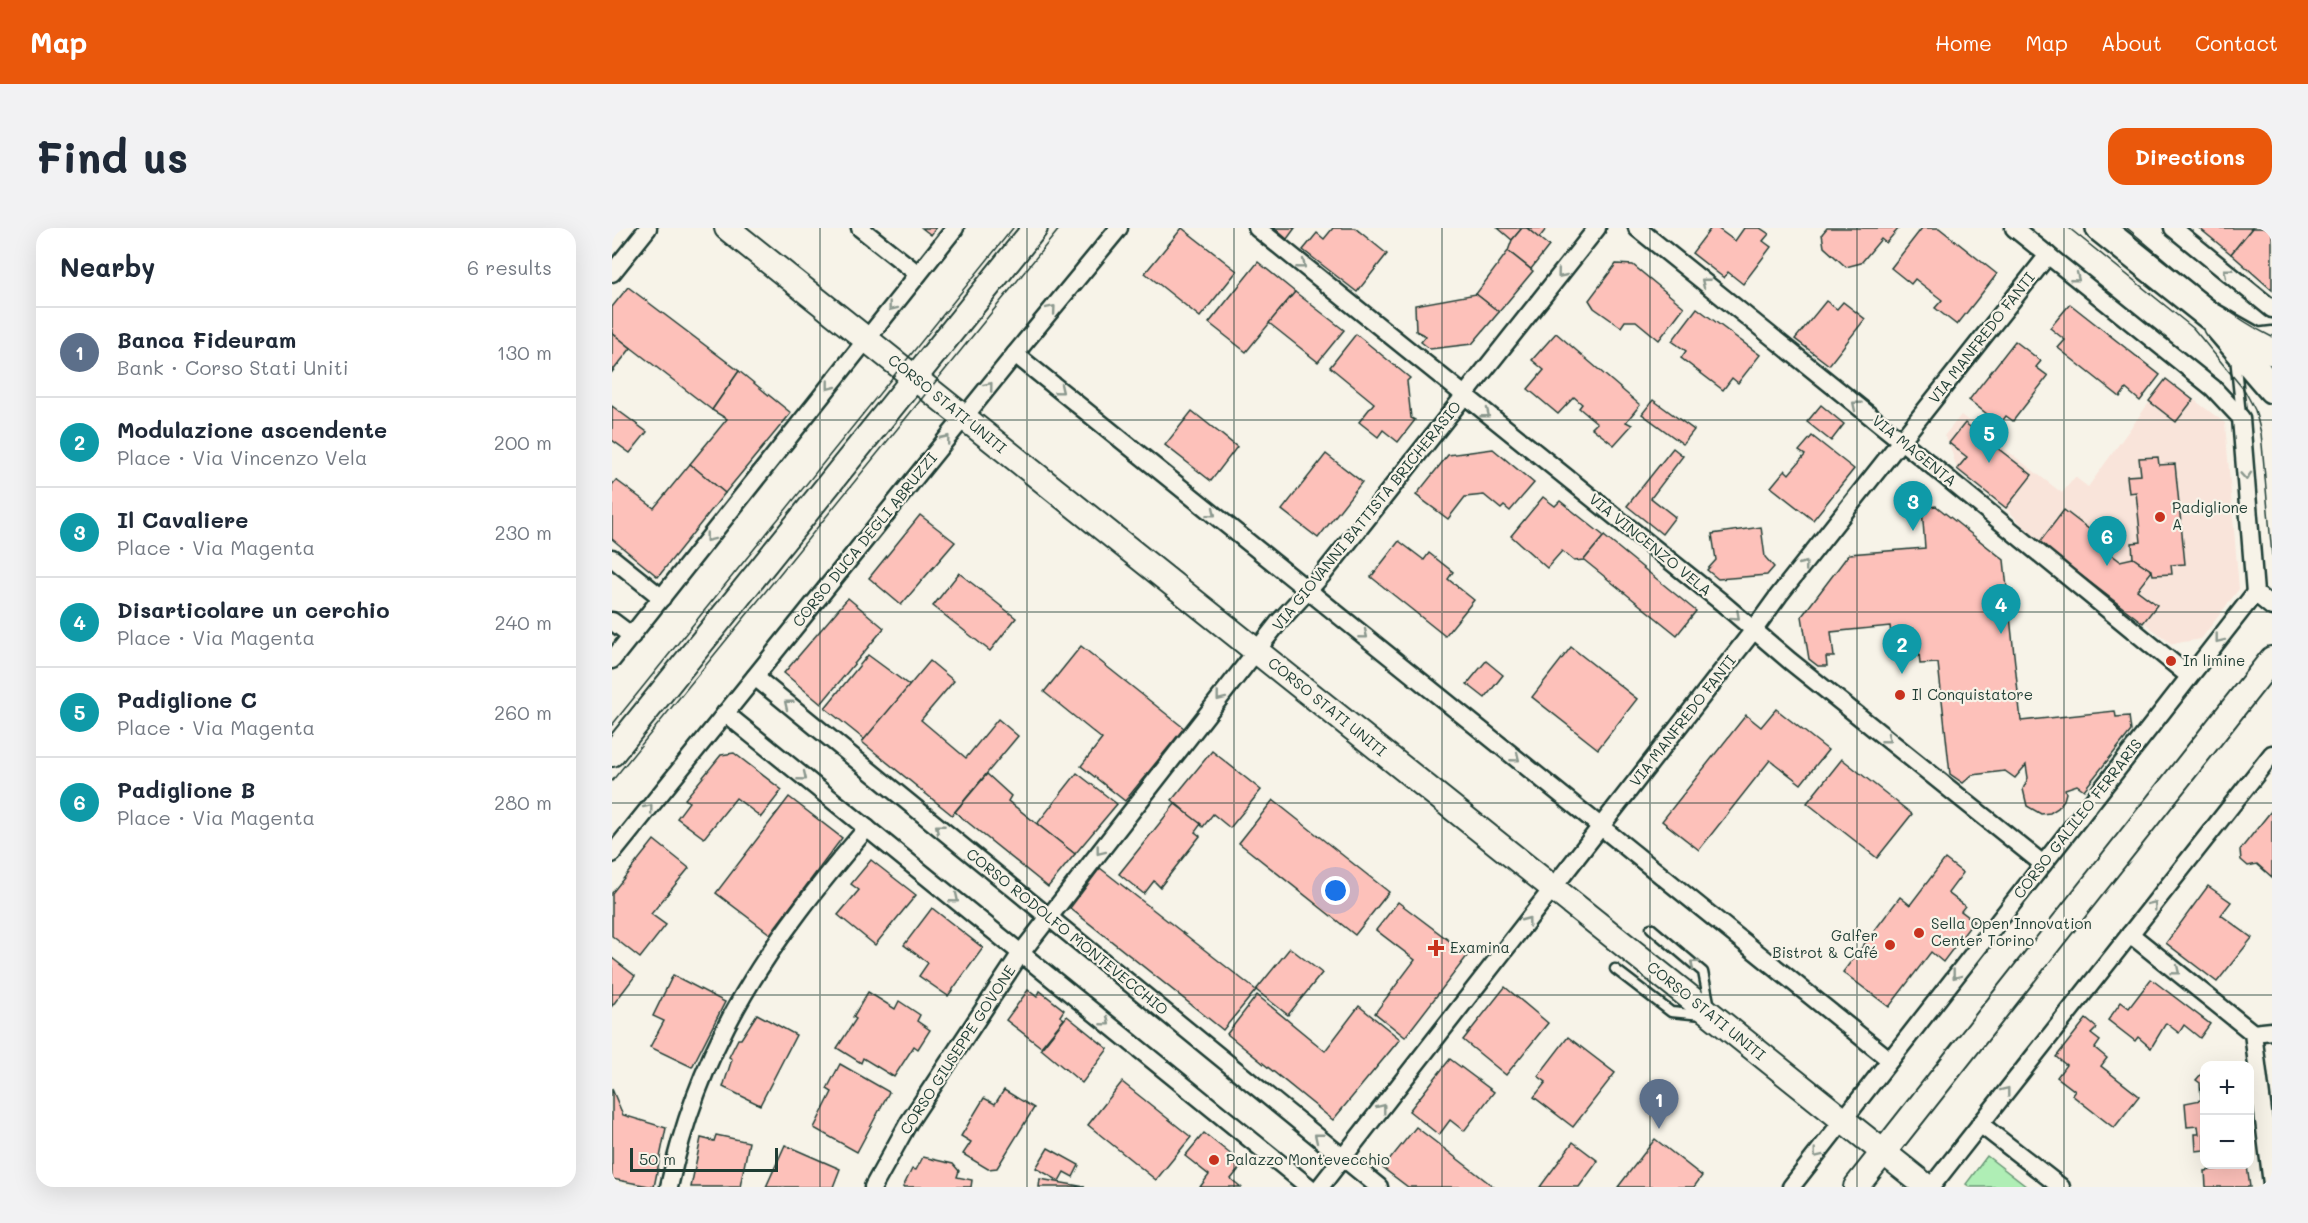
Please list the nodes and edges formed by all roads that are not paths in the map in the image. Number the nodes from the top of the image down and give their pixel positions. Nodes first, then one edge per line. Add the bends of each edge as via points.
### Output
1 (648, 228) edge
2 (726, 228) edge
3 (860, 228) edge
4 (955, 228) edge
5 (1035, 228) edge
6 (1119, 228) edge
7 (1257, 228) edge
8 (1597, 228) edge
9 (1637, 228) edge
10 (2014, 228) edge
11 (2100, 228) edge
12 (2173, 228) edge
13 (2048, 255) junction
14 (612, 273) edge
15 (918, 274) junction
16 (2272, 309) edge
17 (2272, 331) edge
18 (866, 340) junction
19 (2239, 341) junction
20 (2272, 351) edge
21 (1015, 354) junction
22 (914, 378) junction
23 (2272, 389) edge
24 (1464, 397) junction
25 (963, 417) junction
26 (2241, 418) junction
27 (1901, 442) junction
28 (612, 558) edge
29 (1309, 591) junction
30 (2254, 593) junction
31 (662, 598) junction
32 (2272, 607) edge
33 (612, 621) edge
34 (1753, 631) junction
35 (632, 636) junction
36 (1256, 651) junction
37 (2272, 659) edge
38 (612, 660) edge
39 (2189, 676) junction
40 (755, 677) junction
41 (725, 713) junction
42 (612, 754) edge
43 (2272, 754) edge
44 (1600, 826) junction
45 (867, 828) junction
46 (612, 854) edge
47 (2043, 864) junction
48 (1552, 888) junction
49 (1048, 917) junction
50 (1651, 928) dead end
51 (2130, 934) junction
52 (1021, 953) junction
53 (1616, 969) dead end
54 (1712, 1015) junction
55 (2272, 1031) edge
56 (2253, 1033) junction
57 (1890, 1060) junction
58 (1843, 1120) junction
59 (1980, 1124) junction
60 (1883, 1152) junction
61 (1343, 1158) junction
62 (670, 1182) edge
63 (2272, 1184) edge
64 (873, 1187) edge
65 (1309, 1187) edge
66 (1320, 1187) edge
67 (1379, 1187) edge
68 (1791, 1187) edge
69 (1856, 1187) edge
70 (1927, 1187) edge
71 (1931, 1187) edge
72 (2061, 1187) edge

1 - 14 street
2 - 18 main road, CORSO STATI UNITI
3 - 15 street
4 - 15 street
5 - 22 main road
21 -> 6 street, CORSO DUCA DEGLI ABRUZZI
7 -> 24 street, VIA VINCENZO VELA
8 -> 24 street, VIA GIOVANNI BATTISTA BRICHERASIO
27 -> 9 street, VIA MAGENTA
10 - 13 street
11 - 19 main road
16 -> 12 street
13 -> 26 street via 2213,388
13 - 27 street, VIA MANFREDO FANTI
15 -> 18 street
17 - 19 lane
18 - 22 main road, CORSO STATI UNITI
18 -> 31 street
19 - 20 main road
19 - 23 main road
19 - 26 lane
25 -> 21 street, CORSO DUCA DEGLI ABRUZZI
21 -> 29 street
22 - 25 main road, CORSO STATI UNITI
22 - 42 main road
24 - 29 street, VIA GIOVANNI BATTISTA BRICHERASIO
24 -> 34 street, VIA VINCENZO VELA
25 - 36 main road, CORSO STATI UNITI
40 -> 25 street, CORSO DUCA DEGLI ABRUZZI
26 -> 30 street
34 -> 27 street, VIA MANFREDO FANTI
27 - 39 street, VIA MAGENTA
28 - 31 street
29 - 36 street, VIA GIOVANNI BATTISTA BRICHERASIO
29 -> 44 street
30 - 32 street
30 -> 39 street, CORSO GALILEO FERRARIS
31 - 35 street
33 - 35 street
34 - 44 street, VIA MANFREDO FANTI
34 -> 47 street, VIA VINCENZO VELA
35 - 38 street
36 - 48 main road, CORSO STATI UNITI
36 -> 49 street, VIA GIOVANNI BATTISTA BRICHERASIO
37 - 60 main road
39 - 47 street, CORSO GALILEO FERRARIS
40 - 41 street, CORSO DUCA DEGLI ABRUZZI
49 -> 40 street, CORSO RODOLFO MONTEVECCHIO
41 -> 45 street
46 -> 41 street, CORSO DUCA DEGLI ABRUZZI
51 -> 43 street
44 - 48 street, VIA MANFREDO FANTI
44 - 57 street
45 -> 52 street
45 - 62 street via 780,936 729,1019 693,1100
47 -> 57 street, CORSO GALILEO FERRARIS
48 - 54 main road, CORSO STATI UNITI
61 -> 48 street, VIA MANFREDO FANTI
49 - 52 street, CORSO GIUSEPPE GOVONE
61 -> 49 street, CORSO RODOLFO MONTEVECCHIO
54 -> 50 lane via 1703,972
51 -> 56 street
59 -> 51 street
52 - 64 street, CORSO GIUSEPPE GOVONE via 909,1122
52 -> 65 street
53 - 54 lane via 1671,1012
54 - 58 main road, CORSO STATI UNITI
55 - 56 street
56 - 63 street
57 - 58 street, CORSO GALILEO FERRARIS
58 - 60 main road, CORSO STATI UNITI
58 -> 68 street, CORSO GALILEO FERRARIS
59 - 71 street
59 - 72 street
60 - 69 main road
60 - 70 main road, CORSO STATI UNITI
61 - 66 street, VIA MANFREDO FANTI
61 - 67 street, CORSO RODOLFO MONTEVECCHIO

